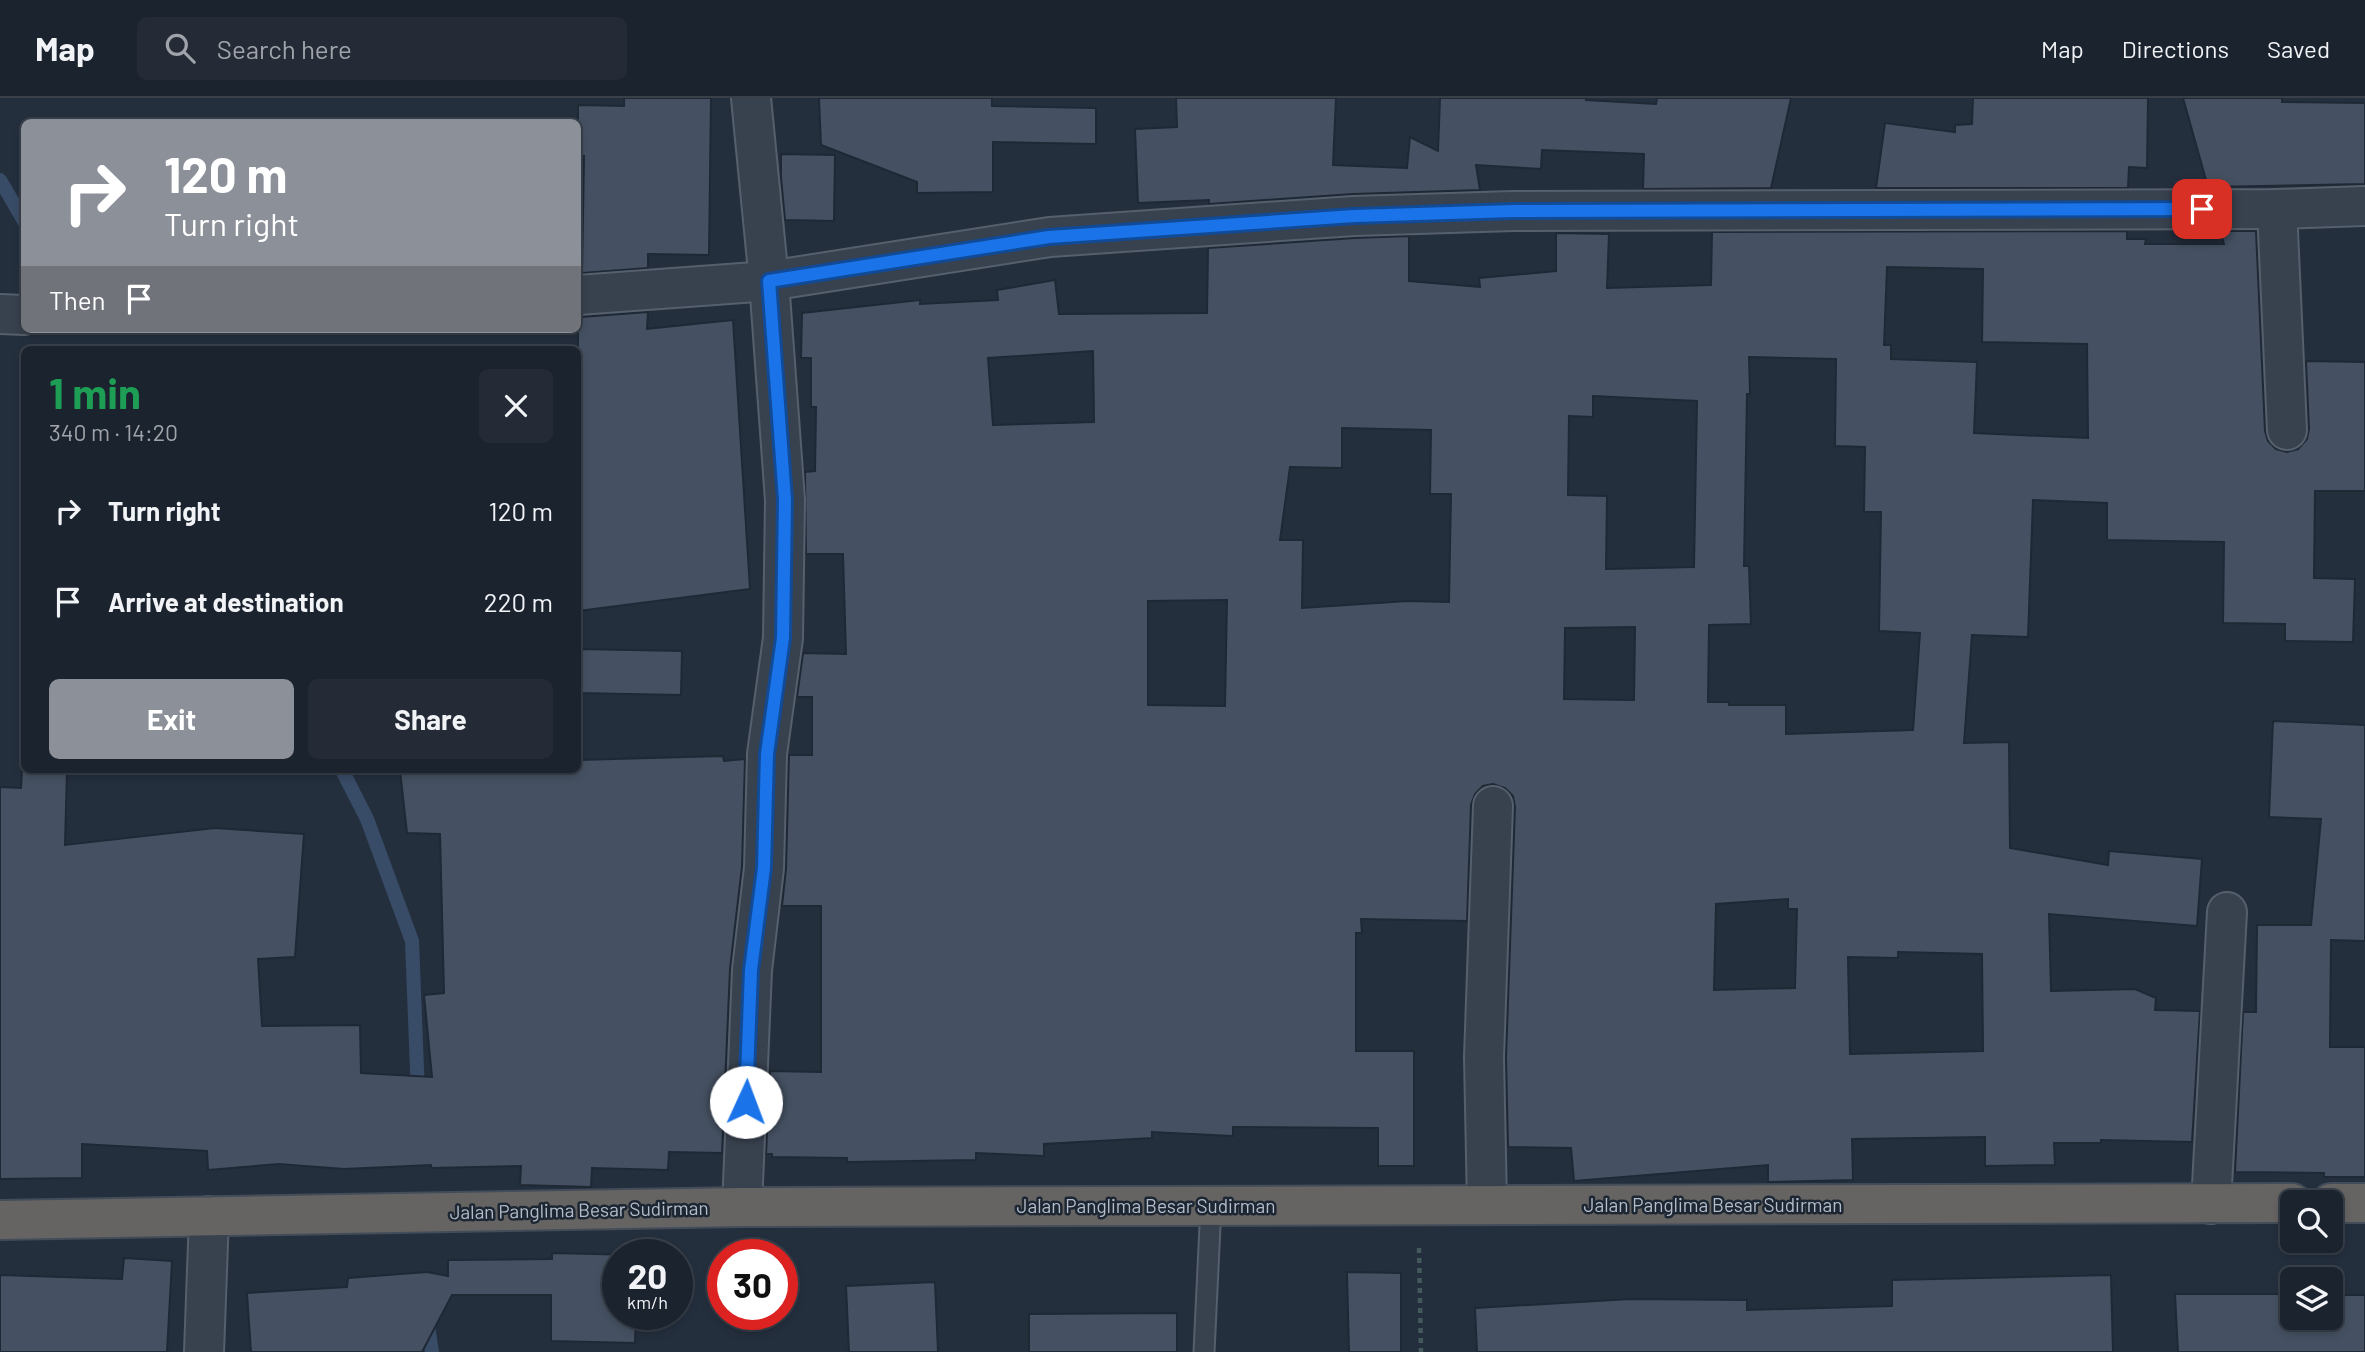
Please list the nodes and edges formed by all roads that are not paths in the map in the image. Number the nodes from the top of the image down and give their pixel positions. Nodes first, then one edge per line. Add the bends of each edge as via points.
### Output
1 (751, 98) edge
2 (2365, 206) edge
3 (2277, 209) junction
4 (769, 281) junction
5 (581, 295) edge
6 (0, 314) edge
7 (21, 315) edge
8 (2287, 430) dead end
9 (1493, 806) dead end
10 (2227, 912) dead end
11 (2280, 1203) edge
12 (2343, 1203) edge
13 (2365, 1203) edge
14 (2211, 1204) junction
15 (1211, 1205) junction
16 (1487, 1205) junction
17 (741, 1207) junction
18 (209, 1216) junction
19 (0, 1220) edge
20 (204, 1352) edge
21 (1204, 1352) edge

1 - 4 street
2 - 3 street
3 - 4 street via 1513,211 1354,216 1049,237
3 - 8 street
4 - 5 street
4 - 17 street via 785,500 783,638 767,754 764,868 751,970
6 - 7 street
9 - 16 street via 1484,1057
10 - 14 street
11 - 14 highway, Jalan Panglima Besar Sudirman
12 - 13 highway
14 - 16 highway, Jalan Panglima Besar Sudirman
15 - 16 highway, Jalan Panglima Besar Sudirman
15 - 17 highway, Jalan Panglima Besar Sudirman
15 - 21 lane
17 - 18 highway, Jalan Panglima Besar Sudirman
18 - 19 highway, Jalan Panglima Besar Sudirman
18 - 20 street

